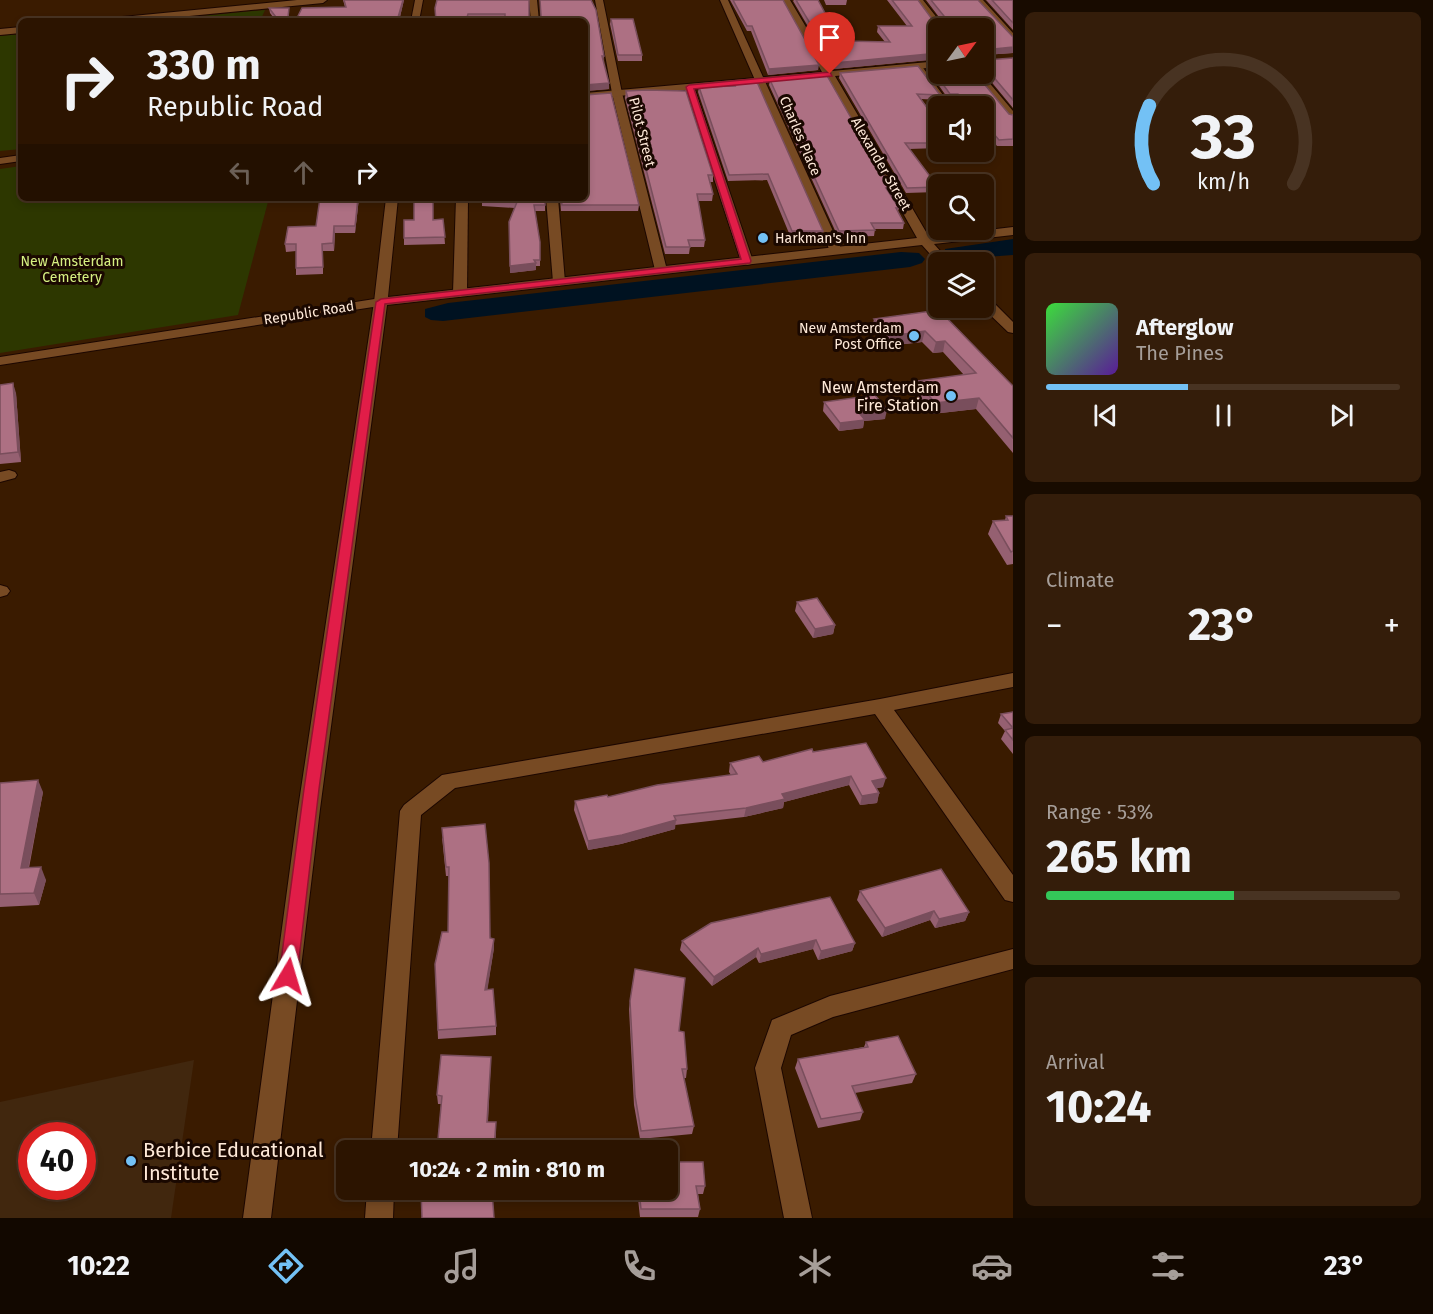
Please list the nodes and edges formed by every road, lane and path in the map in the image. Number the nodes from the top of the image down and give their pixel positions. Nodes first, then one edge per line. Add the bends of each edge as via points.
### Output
1 (323, 0) edge
2 (419, 0) edge
3 (533, 0) edge
4 (599, 0) edge
5 (724, 0) edge
6 (786, 0) edge
7 (919, 0) edge
8 (978, 0) edge
9 (152, 18) edge
10 (416, 18) edge
11 (535, 18) edge
12 (933, 18) edge
13 (18, 30) edge
14 (0, 32) edge
15 (1013, 38) edge
16 (928, 65) edge
17 (918, 66) junction
18 (830, 74) junction
19 (759, 81) junction
20 (985, 84) edge
21 (689, 87) junction
22 (617, 93) junction
23 (588, 96) edge
24 (941, 96) edge
25 (1013, 117) edge
26 (18, 158) edge
27 (0, 160) edge
28 (392, 201) edge
29 (462, 201) edge
30 (552, 201) edge
31 (1013, 231) edge
32 (925, 241) junction
33 (836, 251) junction
34 (935, 252) edge
35 (747, 261) junction
36 (661, 270) junction
37 (559, 282) junction
38 (460, 293) junction
39 (381, 302) junction
40 (994, 311) edge
41 (1013, 329) edge
42 (0, 361) edge
43 (1013, 680) edge
44 (880, 706) junction
45 (1013, 893) edge
46 (1013, 959) edge
47 (385, 1140) edge
48 (380, 1200) edge
49 (257, 1218) edge
50 (379, 1218) edge
51 (798, 1218) edge

1 - 9 street via 298,7
2 - 10 street
3 - 11 street
4 - 22 street, Pilot Street
5 - 19 street, Charles Place
6 - 18 street, Alexander Street
7 - 12 street
8 - 15 street
13 - 14 street
16 - 17 street
17 - 18 street
17 - 24 lane
18 - 19 street
18 - 32 street, Alexander Street
19 - 21 street
19 - 33 street, Charles Place
20 - 25 street
21 - 22 street
21 - 35 street
22 - 23 street
22 - 36 street, Pilot Street
26 - 27 street
28 - 39 street
29 - 38 street
30 - 37 street
31 - 32 street, Republic Road
32 - 33 street, Republic Road
32 - 34 street, Alexander Street
33 - 35 street, Republic Road
35 - 36 street, Republic Road
36 - 37 street, Republic Road
37 - 38 street, Republic Road
38 - 39 street, Republic Road
39 - 42 street, Republic Road
39 - 49 street via 309,809
40 - 41 street
43 - 44 street
44 - 45 street
44 - 47 street via 449,780 411,811
46 - 51 street via 830,1007 781,1028 768,1068
48 - 50 street

